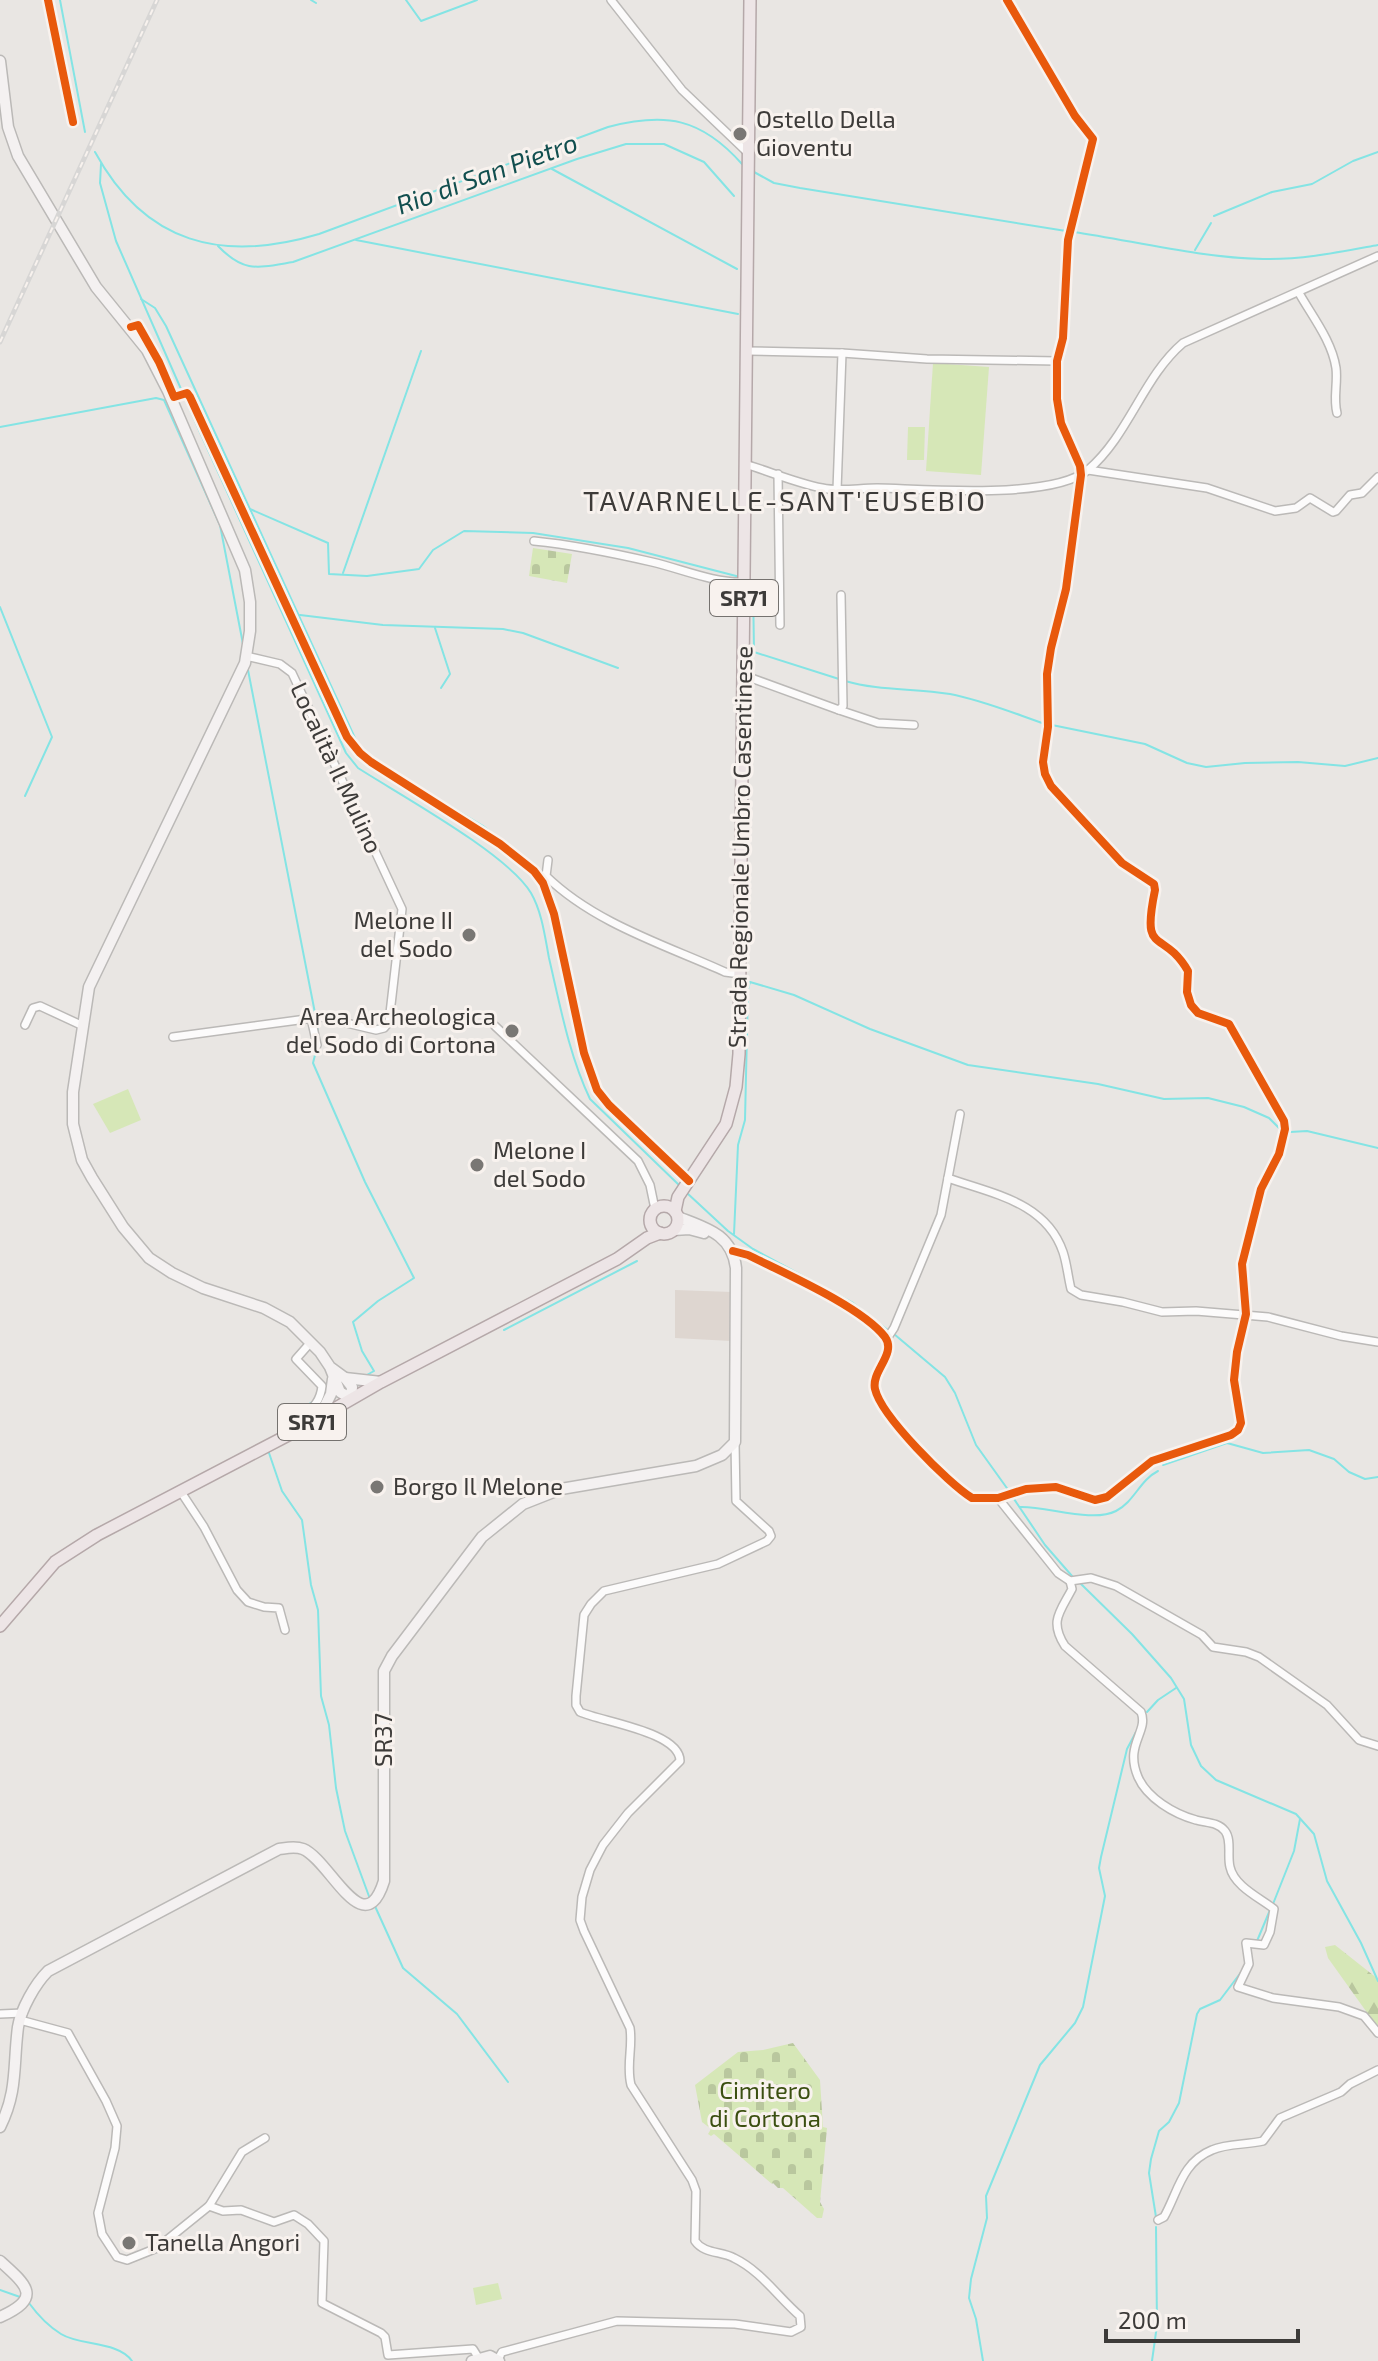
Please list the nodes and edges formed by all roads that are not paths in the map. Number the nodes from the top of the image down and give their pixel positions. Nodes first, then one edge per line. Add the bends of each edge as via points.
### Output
1 (611, 0) edge
2 (750, 0) edge
3 (1007, 0) edge
4 (0, 61) edge
5 (748, 153) junction
6 (1378, 256) edge
7 (1299, 293) junction
8 (747, 351) junction
9 (842, 353) junction
10 (1057, 361) junction
11 (1337, 413) dead end
12 (745, 464) junction
13 (1084, 473) junction
14 (778, 474) junction
15 (1378, 477) edge
16 (837, 490) junction
17 (534, 541) dead end
18 (744, 582) junction
19 (841, 595) dead end
20 (780, 625) dead end
21 (246, 656) junction
22 (743, 675) junction
23 (839, 710) junction
24 (914, 725) dead end
25 (548, 860) dead end
26 (740, 974) junction
27 (311, 1018) junction
28 (25, 1025) dead end
29 (81, 1025) junction
30 (495, 1026) dead end
31 (173, 1037) dead end
32 (317, 1045) dead end
33 (960, 1114) dead end
34 (948, 1178) junction
35 (664, 1213) junction
36 (674, 1230) junction
37 (660, 1233) junction
38 (643, 1241) junction
39 (730, 1247) junction
40 (1246, 1314) junction
41 (888, 1338) junction
42 (1377, 1339) edge
43 (311, 1342) junction
44 (330, 1367) junction
45 (345, 1378) junction
46 (333, 1379) junction
47 (381, 1382) junction
48 (351, 1399) junction
49 (318, 1419) junction
50 (296, 1431) junction
51 (735, 1442) junction
52 (181, 1492) junction
53 (998, 1498) junction
54 (1070, 1581) junction
55 (0, 1626) edge
56 (285, 1630) dead end
57 (1378, 1746) edge
58 (0, 2014) edge
59 (22, 2016) junction
60 (1378, 2033) edge
61 (1378, 2070) edge
62 (0, 2127) edge
63 (265, 2138) dead end
64 (209, 2206) junction
65 (1158, 2220) dead end
66 (0, 2261) edge
67 (0, 2317) edge
68 (475, 2359) edge
69 (498, 2360) edge

1 - 5 street via 682,90
2 - 5 main road, Strada Regionale Umbro Casentinese / SR71
3 - 10 street via 1093,139 1068,240
4 - 21 main road via 8,127 18,156 96,287 147,350 245,570 250,602
5 - 8 main road, Strada Regionale Umbro Casentinese / SR71
6 - 7 street
7 - 11 street via 1332,353
7 - 13 street via 1209,330 1174,351
8 - 9 street
8 - 12 main road, Strada Regionale Umbro Casentinese / SR71
9 - 10 street
9 - 16 street
10 - 13 street via 1061,423
12 - 14 street
12 - 18 main road, Strada Regionale Umbro Casentinese / SR71
13 - 15 street via 1207,488 1275,511 1296,508 1310,498 1333,512
13 - 16 street via 1039,487
13 - 40 street via 1047,674 1045,774 1122,863 1154,884 1150,930 1155,941 1188,971 1187,992 1198,1013 1229,1024 1284,1121 1284,1141 1261,1189 1242,1264
14 - 16 street
14 - 20 street
17 - 18 street
18 - 22 main road, Strada Regionale Umbro Casentinese / SR71
19 - 23 street
21 - 27 street, Località Il Mulino via 280,664 292,673 402,909 389,1022 384,1028
21 - 29 main road via 97,965
22 - 23 street
22 - 26 main road, Strada Regionale Umbro Casentinese / SR71
23 - 24 street via 878,723
25 - 26 street via 546,876 575,901 725,972
26 - 35 main road, Strada Regionale Umbro Casentinese / SR71 via 732,1108
27 - 31 street
27 - 32 street
28 - 29 street via 33,1008 40,1006
29 - 43 main road via 72,1107 76,1141 92,1178 135,1243 172,1273 277,1313
30 - 35 street via 638,1161
33 - 34 street
34 - 40 street via 1023,1204 1043,1219 1063,1253 1071,1289 1081,1295 1162,1312
34 - 41 street via 941,1215
35 - 36 main road, SR71
35 - 37 main road via 653,1228
35 - 38 main road, SR71
35 - 39 main road via 713,1231
36 - 37 main road, SR71
36 - 39 main road via 698,1231
37 - 38 main road, SR71
38 - 47 main road, SR71
39 - 41 street via 842,1304
39 - 51 main road via 736,1268
40 - 42 street
40 - 53 street via 1234,1380 1238,1430 1152,1461 1107,1497 1084,1498 1056,1487
41 - 53 street via 875,1389 905,1435 965,1494
43 - 44 main road
43 - 50 street via 296,1359 322,1392
44 - 45 main road
44 - 46 main road
45 - 47 main road
45 - 48 main road via 352,1387
46 - 48 main road
46 - 49 main road
47 - 48 main road, SR71
48 - 49 main road, SR71
49 - 50 main road, SR71
50 - 52 main road, SR71
51 - 59 main road, SR37 via 722,1455 696,1466 561,1489 523,1504 482,1537 384,1671 384,1881 380,1896 370,1905 352,1900 306,1850 279,1849 48,1971
51 - 69 street via 736,1501 769,1531 767,1541 718,1564 604,1591 584,1615 576,1696 580,1712 674,1745 680,1761 603,1845 590,1870 580,1920 630,2028 631,2085 696,2191 695,2241 752,2269 803,2321 791,2332 735,2324 617,2321 502,2352
52 - 55 main road, SR71 via 55,1562
52 - 56 street via 237,1590 248,1602 279,1608
53 - 54 street
54 - 57 street via 1091,1578 1116,1586 1202,1635 1213,1647 1259,1657 1327,1705 1359,1740
54 - 60 street via 1072,1589 1057,1617 1059,1636 1141,1712 1145,1722 1134,1744 1133,1761 1146,1791 1194,1820 1224,1830 1232,1875 1274,1909 1264,1945 1246,1943 1249,1964 1238,1987 1339,2007 1364,2016
58 - 59 street
59 - 62 main road, SR37 via 14,2094
59 - 64 street via 68,2033 117,2126 98,2213 102,2234 117,2257 127,2260 157,2248
61 - 65 street via 1280,2118 1263,2141 1211,2150 1197,2159 1187,2167
63 - 64 street via 242,2152
64 - 68 street via 274,2222 294,2215 308,2224 324,2241 322,2303 381,2333 388,2355 473,2349
66 - 67 main road via 26,2286 26,2300
68 - 69 main road

